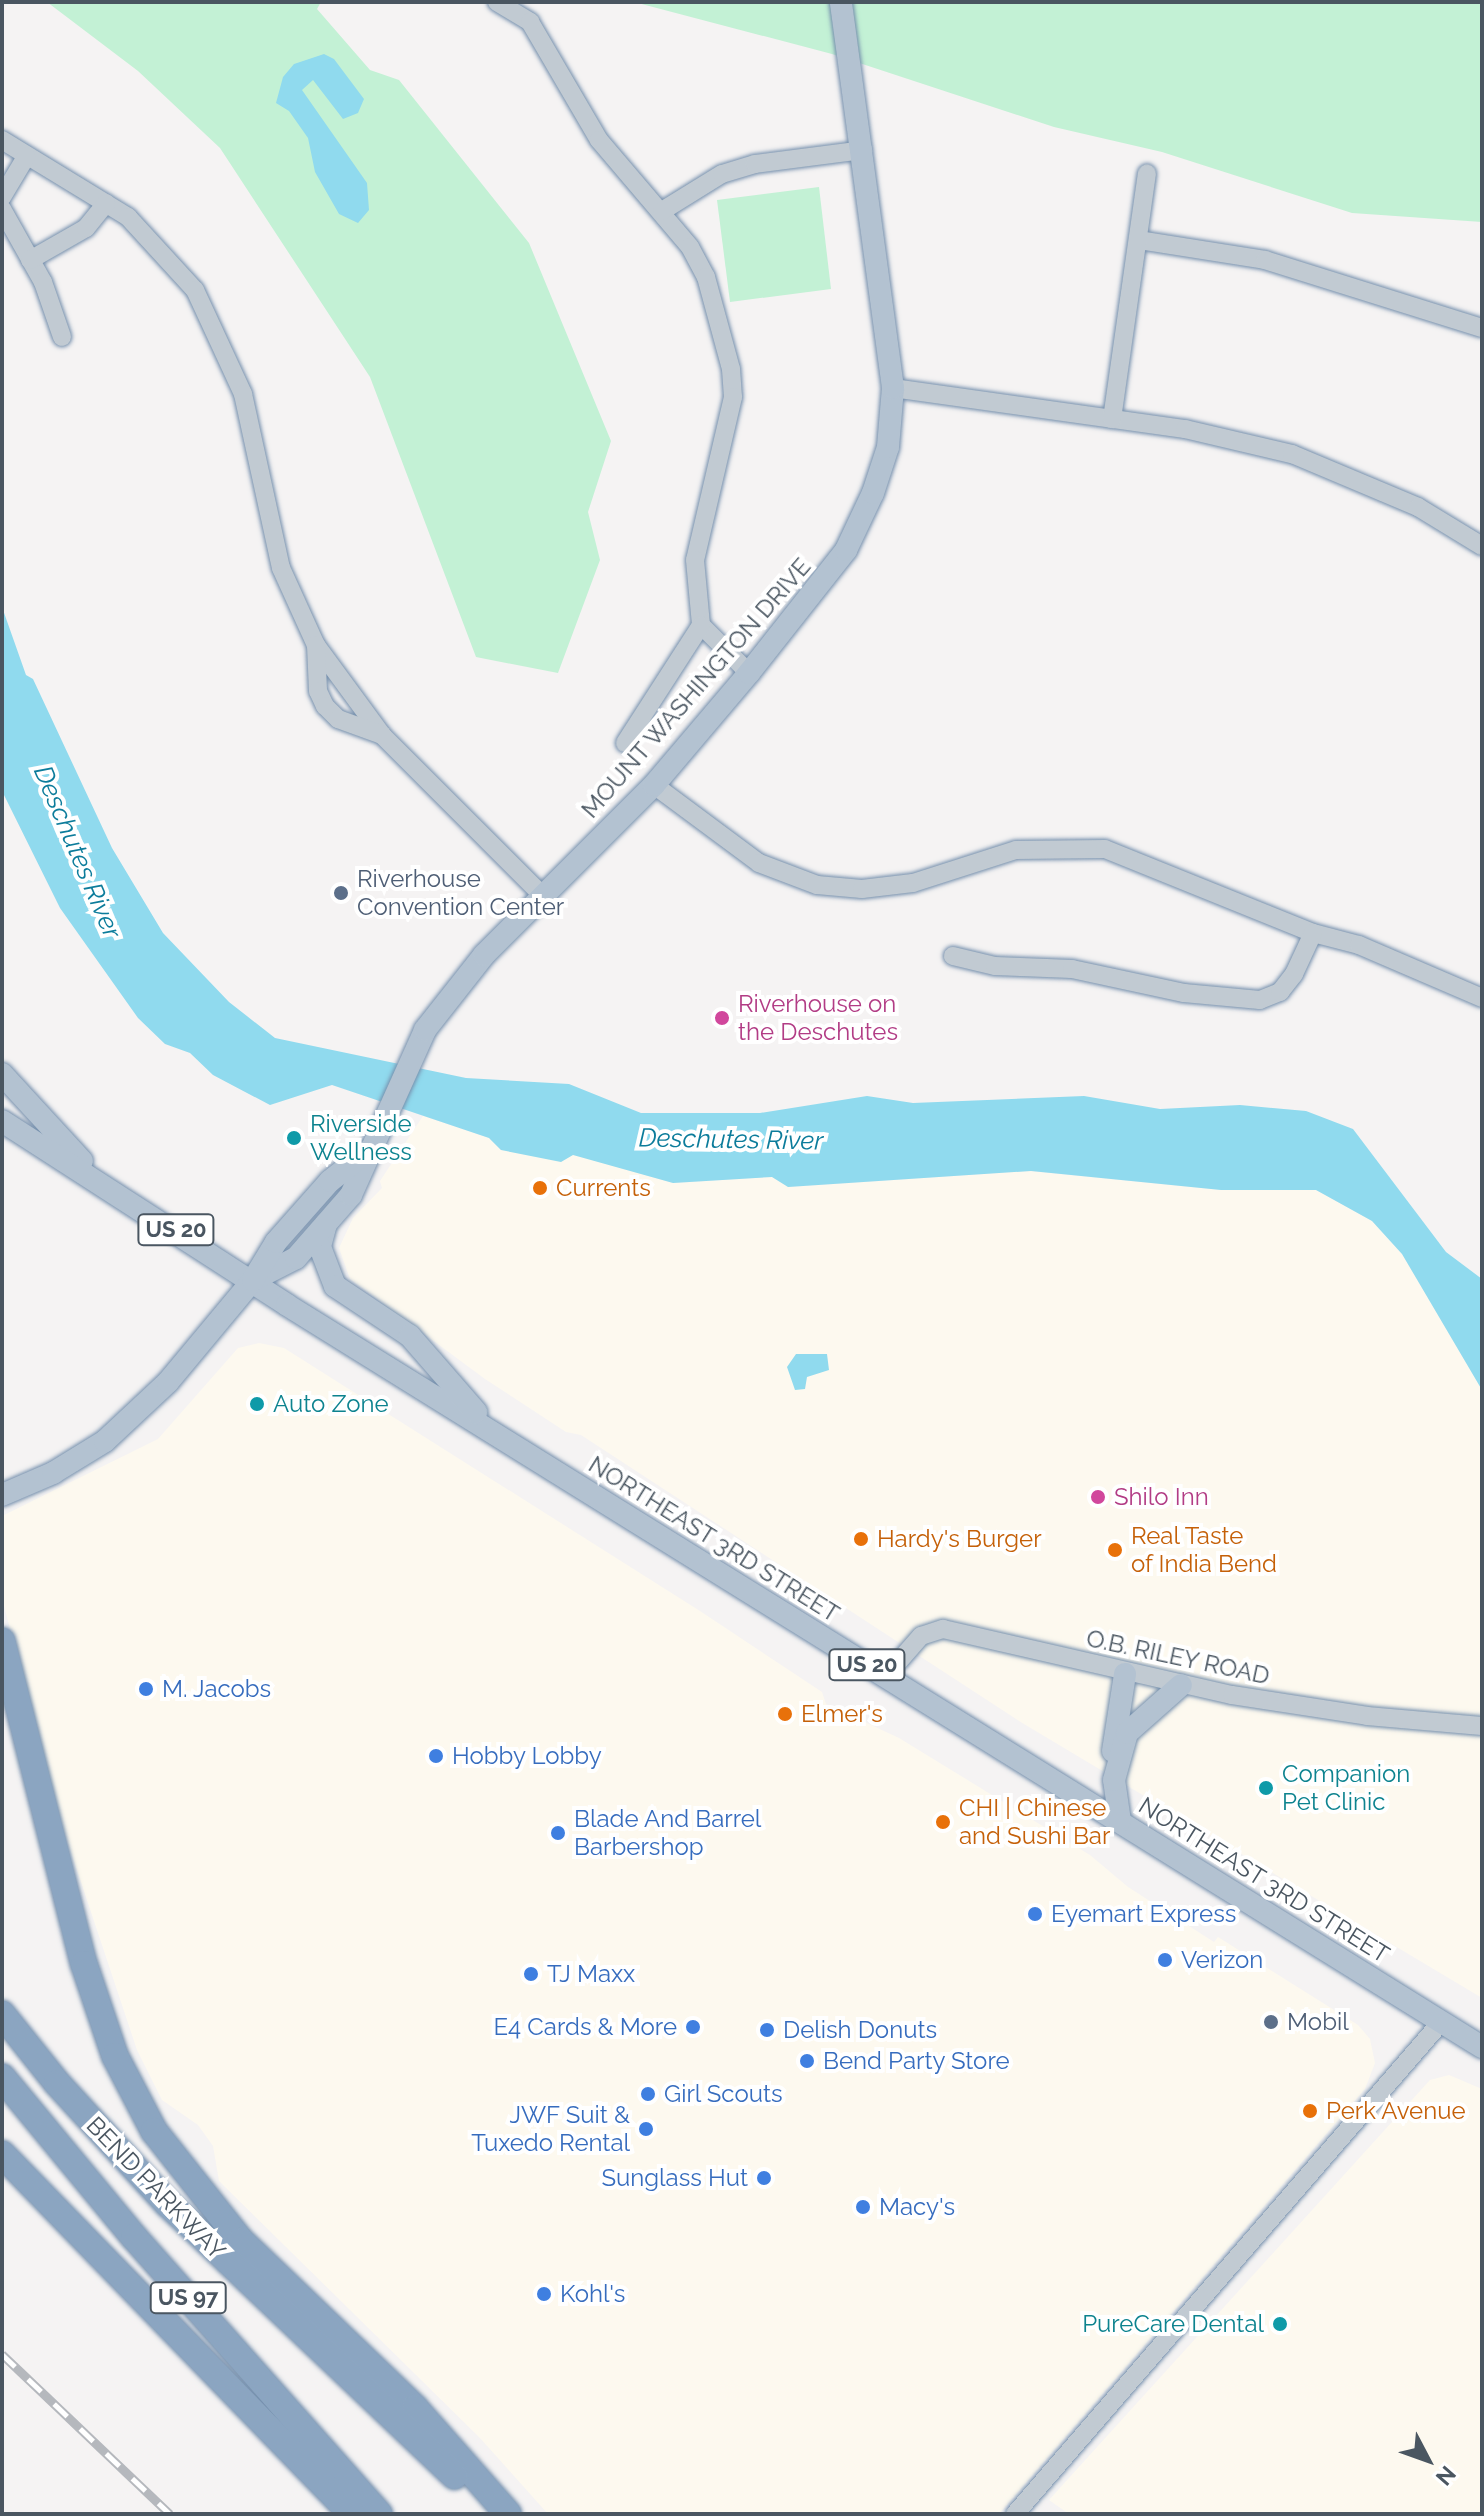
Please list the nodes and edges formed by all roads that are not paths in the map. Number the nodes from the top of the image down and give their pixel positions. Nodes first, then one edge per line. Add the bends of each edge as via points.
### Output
1 (497, 2) edge
2 (841, 2) edge
3 (2, 140) edge
4 (863, 150) junction
5 (26, 157) junction
6 (1147, 173) dead end
7 (2, 197) edge
8 (106, 203) junction
9 (2, 209) edge
10 (662, 211) junction
11 (1139, 240) junction
12 (30, 260) junction
13 (1482, 328) edge
14 (62, 337) dead end
15 (893, 388) junction
16 (1112, 419) junction
17 (1482, 546) edge
18 (701, 625) junction
19 (316, 645) junction
20 (749, 673) junction
21 (382, 735) junction
22 (625, 743) dead end
23 (654, 785) junction
24 (545, 898) junction
25 (1313, 933) junction
26 (953, 956) dead end
27 (1482, 998) edge
28 (2, 1074) edge
29 (2, 1121) edge
30 (368, 1151) junction
31 (99, 1180) junction
32 (326, 1223) junction
33 (253, 1280) junction
34 (490, 1428) junction
35 (2, 1495) edge
36 (2, 1641) edge
37 (1125, 1674) junction
38 (885, 1677) junction
39 (1181, 1685) junction
40 (1482, 1726) edge
41 (1114, 1780) junction
42 (1120, 1821) junction
43 (2, 2014) edge
44 (1442, 2021) junction
45 (1482, 2047) edge
46 (2, 2077) edge
47 (2, 2154) edge
48 (352, 2514) edge
49 (379, 2514) edge
50 (496, 2514) edge
51 (508, 2514) edge
52 (1015, 2514) edge

1 - 10 street via 530,22 599,140
2 - 4 main road, MOUNT WASHINGTON DRIVE
3 - 5 street
4 - 10 street via 733,171
4 - 15 main road, MOUNT WASHINGTON DRIVE
5 - 7 street
5 - 8 street
6 - 11 street
8 - 12 street via 86,228
8 - 19 street via 174,262 215,324 259,451 267,520 281,568
9 - 12 street
10 - 18 street via 706,277 731,369 729,425 695,560
11 - 13 street via 1265,260
11 - 16 street
12 - 14 street
15 - 16 street
15 - 20 main road, MOUNT WASHINGTON DRIVE via 888,447 846,550
16 - 17 street via 1185,429 1292,454 1418,507
18 - 20 street
18 - 22 street
19 - 21 street
19 - 21 street via 318,691 325,706 338,719
20 - 23 main road, MOUNT WASHINGTON DRIVE
21 - 24 street
23 - 24 main road, MOUNT WASHINGTON DRIVE
23 - 25 street via 749,857 817,885 862,889 913,883 1016,850 1074,846 1147,863
24 - 30 main road, MOUNT WASHINGTON DRIVE via 484,955 425,1030
25 - 26 street via 1280,992 1260,1000 1184,993 1072,969 995,966
25 - 27 street via 1359,945
28 - 31 main road
29 - 31 main road, NORTHEAST 3RD STREET / US 20
30 - 32 main road, MOUNT WASHINGTON DRIVE via 364,1176
30 - 33 main road, MOUNT WASHINGTON DRIVE via 330,1181 276,1242
31 - 33 main road, NORTHEAST 3RD STREET / US 20
32 - 33 main road, MOUNT WASHINGTON DRIVE via 296,1258
32 - 34 main road via 320,1247 335,1286 410,1336
33 - 34 main road, NORTHEAST 3RD STREET / US 20
33 - 35 main road via 168,1382 105,1441 53,1473
34 - 38 main road, NORTHEAST 3RD STREET / US 20
36 - 51 highway via 84,1964 115,2056 154,2131 241,2241 415,2408
37 - 38 street, O.B. RILEY ROAD via 984,1635 943,1629 921,1636
37 - 39 street, O.B. RILEY ROAD
37 - 41 main road via 1111,1759
38 - 42 main road, NORTHEAST 3RD STREET / US 20
39 - 40 street, O.B. RILEY ROAD via 1367,1716
39 - 41 main road via 1127,1733
41 - 42 main road
42 - 44 main road, NORTHEAST 3RD STREET / US 20
43 - 50 highway, BEND PARKWAY / US 97 via 168,2204
44 - 45 main road, NORTHEAST 3RD STREET / US 20
44 - 52 street
46 - 49 highway, BEND PARKWAY / US 97 via 134,2237
47 - 48 highway

